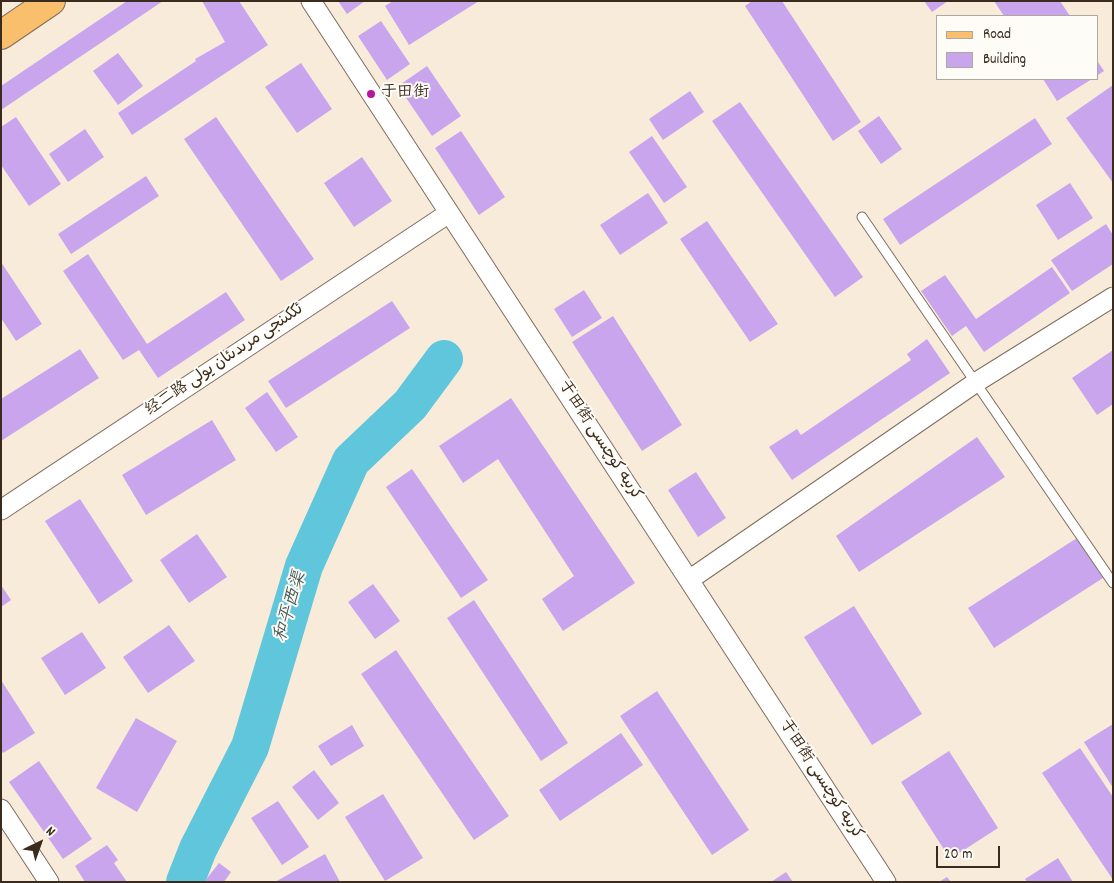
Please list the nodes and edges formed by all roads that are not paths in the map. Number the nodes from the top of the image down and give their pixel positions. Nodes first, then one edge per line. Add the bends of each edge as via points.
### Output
1 (51, 1) edge
2 (311, 1) edge
3 (1, 35) edge
4 (449, 213) junction
5 (862, 217) dead end
6 (1113, 297) edge
7 (975, 383) junction
8 (1, 510) edge
9 (689, 580) junction
10 (1113, 583) edge
11 (1, 809) edge
12 (49, 882) edge
13 (886, 882) edge

1 - 3 main road
2 - 4 street, 于田街 كرىيە كوچىسى
4 - 8 street, 经二路 ئككىنجى مرىدىئان يولى
4 - 9 street, 于田街 كرىيە كوچىسى
5 - 7 lane
6 - 7 street
7 - 9 street
7 - 10 lane
9 - 13 street, 于田街 كرىيە كوچىسى
11 - 12 street

